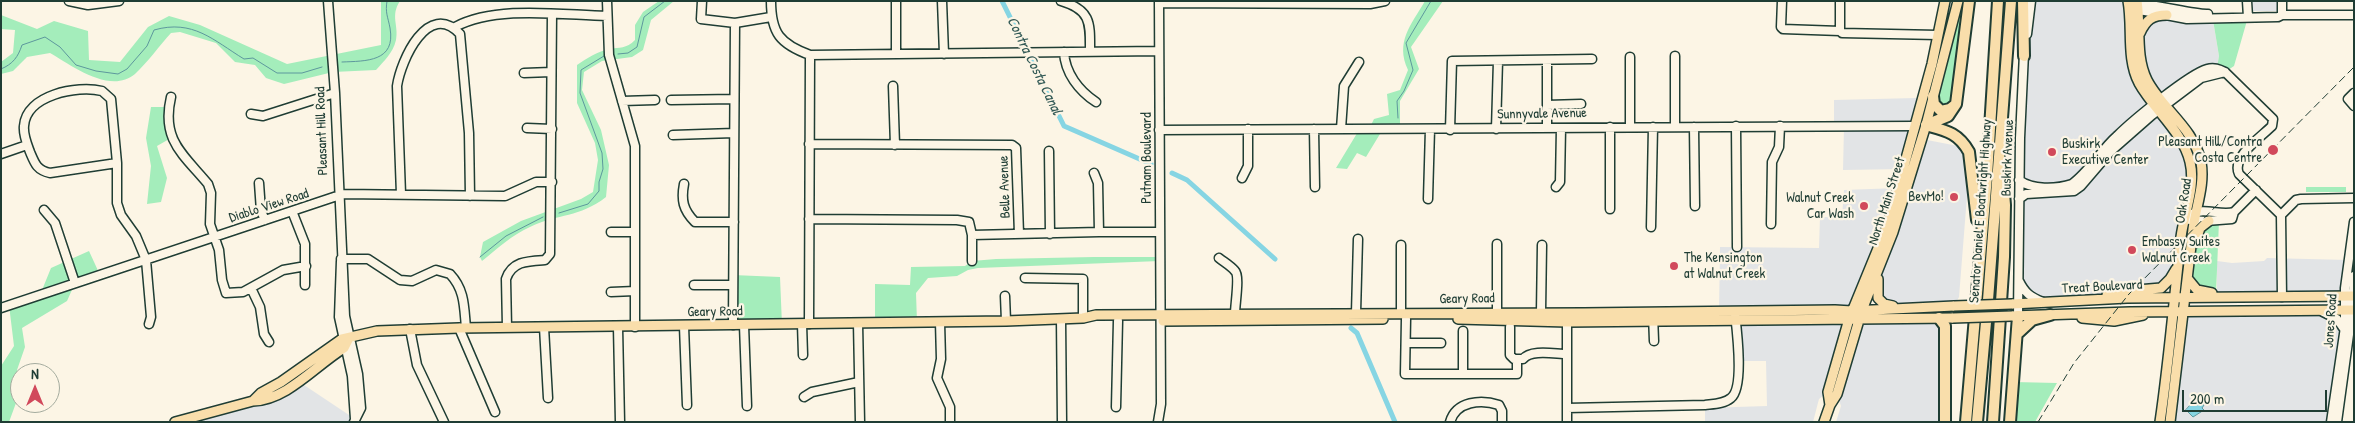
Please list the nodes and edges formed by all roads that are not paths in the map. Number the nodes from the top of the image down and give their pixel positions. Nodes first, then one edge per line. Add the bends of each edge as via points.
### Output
1 (69, 1) edge
2 (119, 1) edge
3 (328, 1) edge
4 (607, 1) edge
5 (702, 1) edge
6 (771, 1) edge
7 (896, 1) edge
8 (942, 1) edge
9 (1061, 1) edge
10 (1384, 1) edge
11 (1782, 1) edge
12 (1840, 1) edge
13 (1945, 1) edge
14 (1958, 1) edge
15 (1969, 1) edge
16 (1991, 1) edge
17 (1998, 1) edge
18 (2011, 1) edge
19 (2023, 1) edge
20 (2031, 1) edge
21 (2247, 1) edge
22 (2282, 1) edge
23 (1159, 2) edge
24 (2134, 5) edge
25 (552, 14) junction
26 (2167, 15) junction
27 (2248, 15) junction
28 (2282, 15) junction
29 (607, 16) junction
30 (2351, 16) edge
31 (771, 17) junction
32 (735, 24) junction
33 (455, 27) junction
34 (1840, 31) junction
35 (2140, 33) junction
36 (1938, 35) junction
37 (1159, 51) junction
38 (1064, 52) junction
39 (1090, 52) junction
40 (896, 54) junction
41 (944, 54) junction
42 (810, 55) junction
43 (1675, 56) dead end
44 (2024, 56) junction
45 (1630, 57) dead end
46 (1592, 59) dead end
47 (1546, 60) junction
48 (1498, 61) junction
49 (1359, 62) dead end
50 (552, 72) junction
51 (524, 73) dead end
52 (893, 86) dead end
53 (335, 93) junction
54 (1933, 96) junction
55 (171, 97) dead end
56 (734, 99) junction
57 (655, 100) dead end
58 (671, 100) dead end
59 (622, 101) junction
60 (1096, 102) dead end
61 (1581, 104) dead end
62 (1956, 104) junction
63 (1547, 105) junction
64 (2160, 105) junction
65 (250, 114) dead end
66 (1610, 126) junction
67 (1630, 126) junction
68 (1675, 126) junction
69 (1694, 126) junction
70 (1736, 126) junction
71 (1780, 126) junction
72 (1921, 126) junction
73 (1653, 127) junction
74 (527, 128) dead end
75 (1547, 128) junction
76 (1561, 128) junction
77 (552, 129) junction
78 (1248, 129) junction
79 (1314, 129) junction
80 (1341, 129) junction
81 (1430, 129) junction
82 (1496, 129) junction
83 (1159, 130) junction
84 (1450, 130) junction
85 (734, 133) junction
86 (673, 135) dead end
87 (809, 144) junction
88 (28, 145) junction
89 (895, 145) junction
90 (1049, 151) dead end
91 (2000, 151) junction
92 (1, 154) edge
93 (117, 162) junction
94 (1094, 173) dead end
95 (1242, 178) dead end
96 (2019, 180) junction
97 (552, 182) junction
98 (259, 183) dead end
99 (684, 184) dead end
100 (1314, 187) dead end
101 (1556, 187) dead end
102 (2256, 190) junction
103 (401, 194) junction
104 (339, 196) junction
105 (470, 196) junction
106 (2354, 198) edge
107 (1428, 199) dead end
108 (2019, 199) junction
109 (1695, 206) dead end
110 (1610, 209) dead end
111 (44, 210) dead end
112 (292, 211) junction
113 (2234, 212) junction
114 (2281, 215) junction
115 (2196, 216) junction
116 (2185, 218) junction
117 (808, 219) junction
118 (265, 220) junction
119 (1977, 220) junction
120 (2209, 221) junction
121 (734, 222) junction
122 (2354, 222) edge
123 (1770, 224) dead end
124 (1651, 227) dead end
125 (611, 232) dead end
126 (635, 232) junction
127 (1099, 232) junction
128 (1160, 232) junction
129 (1020, 234) junction
130 (1050, 234) junction
131 (972, 236) junction
132 (215, 237) junction
133 (1358, 239) dead end
134 (1497, 244) dead end
135 (1401, 245) dead end
136 (1542, 245) dead end
137 (1737, 247) dead end
138 (2191, 253) junction
139 (1219, 258) dead end
140 (341, 259) junction
141 (146, 260) junction
142 (972, 261) dead end
143 (2179, 264) junction
144 (306, 266) junction
145 (1879, 271) junction
146 (2354, 276) edge
147 (1025, 278) dead end
148 (2018, 278) junction
149 (2188, 279) junction
150 (75, 283) junction
151 (305, 284) dead end
152 (694, 284) dead end
153 (733, 285) junction
154 (251, 288) junction
155 (634, 291) junction
156 (611, 292) dead end
157 (1005, 296) dead end
158 (2350, 296) edge
159 (2234, 297) junction
160 (2282, 297) junction
161 (2175, 298) junction
162 (2186, 298) junction
163 (2092, 302) junction
164 (2047, 303) junction
165 (2015, 304) junction
166 (1, 308) edge
167 (1898, 308) junction
168 (2318, 310) junction
169 (2350, 310) edge
170 (1541, 312) junction
171 (2173, 312) junction
172 (2184, 312) junction
173 (1356, 313) junction
174 (1235, 314) junction
175 (1856, 315) junction
176 (2050, 315) junction
177 (1404, 316) junction
178 (1497, 316) junction
179 (1654, 316) junction
180 (1736, 316) junction
181 (2015, 316) junction
182 (1566, 317) junction
183 (1083, 318) junction
184 (1161, 318) junction
185 (1939, 318) junction
186 (1061, 319) junction
187 (1006, 321) junction
188 (1118, 321) junction
189 (940, 322) junction
190 (858, 323) junction
191 (149, 324) dead end
192 (806, 324) junction
193 (733, 325) junction
194 (744, 325) junction
195 (618, 326) junction
196 (684, 326) junction
197 (507, 327) junction
198 (544, 327) junction
199 (635, 327) junction
200 (1510, 327) dead end
201 (463, 328) junction
202 (410, 330) junction
203 (2344, 330) junction
204 (1463, 331) dead end
205 (2018, 333) junction
206 (1654, 341) dead end
207 (269, 342) dead end
208 (345, 342) junction
209 (1406, 342) junction
210 (1440, 342) dead end
211 (1567, 354) junction
212 (803, 355) dead end
213 (1517, 359) junction
214 (1463, 374) junction
215 (859, 382) junction
216 (804, 397) dead end
217 (548, 398) dead end
218 (686, 405) dead end
219 (747, 406) dead end
220 (1116, 407) dead end
221 (1567, 408) junction
222 (495, 412) dead end
223 (354, 420) edge
224 (175, 422) edge
225 (444, 422) edge
226 (620, 422) edge
227 (860, 422) edge
228 (950, 422) edge
229 (1062, 422) edge
230 (1158, 422) edge
231 (1450, 422) edge
232 (1502, 422) edge
233 (1567, 422) edge
234 (1824, 422) edge
235 (1945, 422) edge
236 (1959, 422) edge
237 (1966, 422) edge
238 (1976, 422) edge
239 (1993, 422) edge
240 (2010, 422) edge
241 (2160, 422) edge
242 (2170, 422) edge
243 (2331, 422) edge
244 (2337, 422) edge

1 - 2 street via 88,5
3 - 53 street, Pleasant Hill Road
4 - 29 street
5 - 32 street via 701,19
6 - 31 street
7 - 40 street
8 - 41 street
9 - 39 street via 1076,6 1088,18
10 - 23 street via 1370,4
11 - 34 street via 1783,29
12 - 34 street
13 - 36 main road, North Main Street
14 - 54 main road, North Main Street
15 - 62 highway
16 - 119 highway, Senator Daniel E Boatwright Highway
17 - 237 highway via 1989,157
18 - 91 highway, Senator Daniel E Boatwright Highway
19 - 44 highway
20 - 44 street, Buskirk Avenue
21 - 27 street
22 - 28 street
23 - 37 street, Putnam Boulevard
24 - 26 street via 2145,11
24 - 27 street via 2150,4 2202,14
24 - 35 main road, Oak Road
24 - 64 main road, Oak Road via 2133,65 2139,82
25 - 29 street
25 - 33 street via 485,17 468,20
25 - 50 street
26 - 27 street via 2187,20
26 - 35 main road via 2149,19
27 - 28 street via 2278,12
28 - 30 street
29 - 59 street via 609,55
31 - 32 street
31 - 42 street via 785,43
32 - 56 street
33 - 103 street via 439,17 424,22 412,37 400,68 397,86
33 - 105 street via 460,34 465,77
34 - 36 street via 1846,34
35 - 64 main road, Oak Road via 2143,69
36 - 72 main road, North Main Street
37 - 39 street
37 - 83 street, Putnam Boulevard
38 - 39 street
38 - 41 street
38 - 60 street via 1067,72
40 - 41 street
40 - 42 street
42 - 87 street
43 - 68 street
44 - 96 street, Buskirk Avenue
45 - 67 street
46 - 47 street
47 - 48 street
47 - 63 street
48 - 82 street
48 - 84 street via 1452,61
49 - 80 street via 1344,86
50 - 51 street
50 - 77 street
52 - 89 street
53 - 65 street via 263,116
53 - 104 street, Pleasant Hill Road
54 - 62 highway via 1934,104 1941,111
54 - 72 main road, North Main Street
55 - 132 street via 168,117 171,138 208,184 211,193 210,224
56 - 58 street
56 - 85 street
57 - 59 street
59 - 126 street via 634,146
61 - 63 street
62 - 72 highway via 1948,116
63 - 75 street
64 - 96 street via 2117,135 2072,184 2028,187
64 - 102 street via 2201,78 2225,72 2274,122 2237,164 2239,174
64 - 108 street via 2111,151 2081,186 2066,193 2026,194
64 - 115 main road, Oak Road via 2190,136 2199,156 2202,183
64 - 116 main road, Oak Road via 2190,163 2191,184
66 - 67 street, Sunnyvale Avenue
66 - 76 street, Sunnyvale Avenue
66 - 110 street
67 - 73 street, Sunnyvale Avenue
68 - 69 street, Sunnyvale Avenue
68 - 73 street, Sunnyvale Avenue
69 - 70 street, Sunnyvale Avenue
69 - 109 street
70 - 71 street, Sunnyvale Avenue
70 - 137 street
71 - 72 street, Sunnyvale Avenue
71 - 123 street via 1779,147 1772,162
72 - 119 highway via 1951,132 1964,143 1969,152
72 - 145 main road, North Main Street via 1893,232
72 - 175 main road, North Main Street
73 - 124 street
74 - 77 street
75 - 76 street, Sunnyvale Avenue
75 - 82 street, Sunnyvale Avenue
76 - 101 street via 1560,182
77 - 97 street
78 - 79 street, Sunnyvale Avenue
78 - 83 street, Sunnyvale Avenue
78 - 95 street via 1248,166
79 - 80 street, Sunnyvale Avenue
79 - 100 street
80 - 81 street, Sunnyvale Avenue
81 - 84 street, Sunnyvale Avenue
81 - 107 street
82 - 84 street, Sunnyvale Avenue
83 - 128 street, Putnam Boulevard
85 - 86 street
85 - 121 street
87 - 89 street, Belle Avenue
87 - 117 street
88 - 92 street
88 - 93 street via 36,168 50,173
88 - 93 street via 24,124 32,108 54,95 95,89 110,99
89 - 129 street, Belle Avenue via 1012,145 1016,148
90 - 130 street
91 - 238 highway, Senator Daniel E Boatwright Highway
91 - 239 highway via 2005,205 2004,257
93 - 141 street via 121,214 136,236
94 - 127 street via 1098,183
96 - 108 street, Buskirk Avenue
97 - 105 street, Diablo View Road via 536,182 505,196
97 - 197 street via 550,254 544,260 519,263 508,274
98 - 118 street via 261,211
99 - 121 street via 683,207 695,222
102 - 113 street
102 - 114 street
103 - 104 street, Diablo View Road
103 - 105 street, Diablo View Road
104 - 112 street, Diablo View Road
104 - 140 street, Pleasant Hill Road
106 - 114 street via 2296,200
108 - 148 street, Buskirk Avenue
111 - 150 street via 55,223
112 - 118 street, Diablo View Road
112 - 144 street via 305,244
113 - 115 street
113 - 120 street via 2232,219
114 - 160 street
115 - 116 street
115 - 120 street
115 - 138 main road, Oak Road
116 - 143 main road, Oak Road
117 - 131 street via 957,220 969,222
117 - 192 street
118 - 132 street, Diablo View Road
119 - 236 highway, Senator Daniel E Boatwright Highway
120 - 138 main road via 2200,228
121 - 153 street
122 - 158 street, Jones Road
125 - 126 street
126 - 155 street
127 - 128 street, Belle Avenue
127 - 130 street, Belle Avenue
128 - 184 street, Putnam Boulevard
129 - 130 street, Belle Avenue
129 - 131 street
131 - 142 street
132 - 141 street, Diablo View Road
132 - 154 street via 226,293
133 - 173 street
134 - 178 street
135 - 177 street
136 - 170 street
138 - 149 main road, Oak Road
139 - 174 street via 1236,272 1238,278
140 - 201 street via 368,259 400,280 412,281 436,270 450,274 458,285 466,309
140 - 208 street, Pleasant Hill Road
141 - 150 street, Diablo View Road
141 - 191 street
143 - 161 main road, Oak Road
143 - 163 main road via 2162,288 2126,291
144 - 151 street
144 - 154 street via 283,270
145 - 167 main road via 1878,298 1884,304
145 - 175 main road, North Main Street
146 - 158 street, Jones Road
147 - 183 street via 1083,279
148 - 164 street via 2030,297
148 - 165 street, Buskirk Avenue
149 - 159 main road via 2194,288 2201,291
149 - 162 main road, Oak Road
150 - 166 street, Diablo View Road
152 - 153 street
153 - 193 street
154 - 207 street via 260,307 264,334
155 - 156 street
155 - 199 street
157 - 187 street
158 - 160 main road, Treat Boulevard
158 - 169 street, Jones Road
159 - 160 main road, Treat Boulevard
159 - 162 main road, Treat Boulevard
161 - 162 main road, Treat Boulevard
161 - 163 main road, Treat Boulevard
161 - 171 main road, Oak Road
162 - 172 main road, Oak Road
163 - 164 main road, Treat Boulevard
164 - 165 main road, Treat Boulevard
165 - 167 main road, Treat Boulevard, bridge
165 - 181 street, Buskirk Avenue
167 - 175 main road, Treat Boulevard
168 - 169 main road, Treat Boulevard
168 - 172 main road, Treat Boulevard
168 - 203 street via 2337,319
169 - 203 street, Jones Road
169 - 244 street, Jones Road
170 - 178 main road, Geary Road
170 - 182 main road, Geary Road
171 - 172 main road, Treat Boulevard
171 - 176 main road, Treat Boulevard via 2150,312 2114,321
171 - 241 main road, Oak Road
172 - 242 main road, Oak Road
173 - 174 main road, Geary Road
173 - 177 main road, Geary Road
174 - 184 main road, Geary Road
175 - 180 main road, Geary Road
175 - 185 main road, Treat Boulevard
175 - 234 main road, North Main Street via 1828,392 1830,404
176 - 181 main road, Treat Boulevard
176 - 205 highway via 2032,320
177 - 178 main road, Geary Road
177 - 184 main road, Geary Road
177 - 209 street
178 - 182 main road, Geary Road
179 - 180 main road, Geary Road
179 - 182 main road, Geary Road
179 - 206 street
180 - 221 street via 1738,376 1732,398 1705,405
181 - 185 main road, Treat Boulevard, bridge
181 - 205 highway
182 - 211 street
183 - 184 main road, Geary Road via 1096,315
183 - 186 main road, Geary Road
183 - 188 main road, Geary Road
184 - 188 main road, Geary Road
184 - 230 street, Putnam Boulevard
185 - 235 highway via 1945,326
186 - 187 main road, Geary Road
186 - 229 street
187 - 189 main road, Geary Road
188 - 220 street
189 - 190 main road, Geary Road
189 - 228 street via 941,359 937,378 950,407
190 - 192 main road, Geary Road
190 - 215 street
192 - 194 main road, Geary Road
192 - 212 street
193 - 194 main road, Geary Road
193 - 196 main road, Geary Road
194 - 219 street
195 - 198 main road, Geary Road
195 - 199 main road, Geary Road
195 - 226 street
196 - 199 main road, Geary Road
196 - 218 street
197 - 198 main road, Geary Road
197 - 201 main road, Geary Road
198 - 217 street
200 - 213 street via 1510,356
201 - 202 main road, Geary Road
201 - 222 street
202 - 208 main road, Geary Road via 377,331
202 - 225 street via 417,365
203 - 243 street, Jones Road
204 - 214 street
205 - 240 highway
208 - 223 street, Pleasant Hill Road via 352,376
208 - 224 main road, Geary Road via 305,369 285,391 264,400
209 - 210 street
209 - 214 street via 1405,374
211 - 213 street via 1533,354
211 - 221 street
213 - 214 street via 1517,374
215 - 216 street via 812,392
215 - 227 street
221 - 233 street
231 - 232 street via 1461,406 1484,403 1499,405

